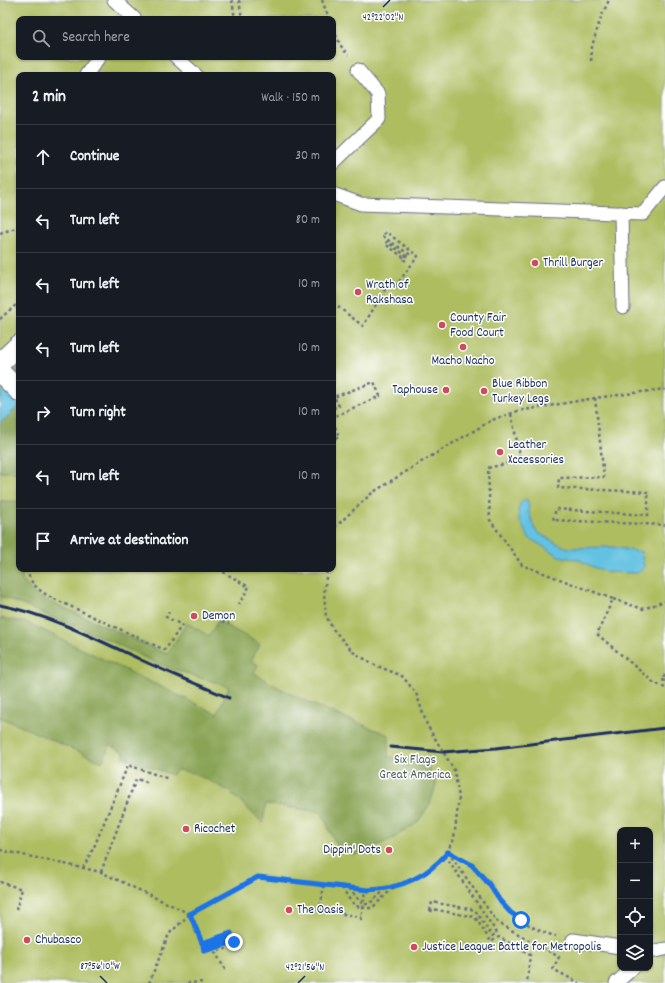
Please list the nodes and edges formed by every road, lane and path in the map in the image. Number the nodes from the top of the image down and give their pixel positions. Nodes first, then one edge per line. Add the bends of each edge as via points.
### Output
1 (114, 0) edge
2 (232, 0) edge
3 (239, 0) edge
4 (322, 0) edge
5 (609, 0) edge
6 (131, 16) edge
7 (235, 16) edge
8 (242, 16) edge
9 (328, 16) edge
10 (336, 35) edge
11 (97, 60) edge
12 (179, 60) edge
13 (591, 61) dead end
14 (358, 70) joint
15 (88, 72) edge
16 (193, 72) edge
17 (336, 160) edge
18 (665, 187) edge
19 (336, 195) edge
20 (621, 214) junction
21 (16, 228) edge
22 (0, 233) edge
23 (404, 261) dead end
24 (16, 305) edge
25 (336, 305) edge
26 (623, 307) dead end
27 (0, 319) edge
28 (16, 348) edge
29 (0, 363) edge
30 (0, 372) edge
31 (16, 388) edge
32 (665, 389) edge
33 (336, 396) edge
34 (595, 398) junction
35 (511, 414) junction
36 (336, 416) edge
37 (336, 428) edge
38 (336, 438) edge
39 (665, 525) edge
40 (336, 526) edge
41 (28, 572) edge
42 (223, 572) edge
43 (327, 572) edge
44 (613, 599) junction
45 (665, 601) edge
46 (239, 604) dead end
47 (169, 612) dead end
48 (222, 621) dead end
49 (229, 624) dead end
50 (665, 674) edge
51 (665, 680) edge
52 (665, 688) edge
53 (169, 779) dead end
54 (150, 783) dead end
55 (0, 850) edge
56 (448, 852) junction
57 (445, 855) junction
58 (83, 868) junction
59 (101, 872) junction
60 (0, 882) edge
61 (324, 885) junction
62 (342, 887) junction
63 (394, 887) junction
64 (349, 888) junction
65 (385, 889) junction
66 (365, 890) junction
67 (363, 907) junction
68 (16, 910) dead end
69 (190, 914) junction
70 (573, 940) joint
71 (617, 947) edge
72 (665, 949) edge
73 (653, 951) edge
74 (226, 971) dead end
75 (630, 971) edge
76 (205, 982) dead end
77 (149, 983) edge
78 (187, 983) edge
79 (527, 983) edge
80 (579, 983) edge
81 (616, 983) edge

1 - 6 lane
2 - 7 path
3 - 8 path
4 - 9 path
5 - 13 path via 592,46
10 - 14 path
11 - 15 lane
12 - 16 lane
14 - 17 lane via 378,94 379,119
18 - 20 lane via 643,214
19 - 20 lane via 361,204
20 - 26 lane
21 - 22 path
23 - 25 path via 406,259 385,244 387,242 408,257 409,254 382,236 386,232 418,256 395,287 388,283 363,326
24 - 27 path
28 - 29 street
30 - 31 street
32 - 34 path
33 - 36 path via 374,382 380,396
34 - 35 path
34 - 39 path via 604,477 559,478 558,488 648,492 648,515 556,509 553,520
35 - 40 path via 492,420 372,493
35 - 44 path via 521,460 488,468 490,520 522,565
37 - 38 path via 339,436
41 - 47 path via 35,586 48,596 165,650 182,625 166,617
42 - 46 path via 249,587
43 - 56 path via 324,594 326,616 333,629 353,652 375,666 402,676 416,693 427,725 454,770 460,797 454,839
44 - 45 path via 643,609
44 - 52 path via 597,634 653,682
48 - 49 path
50 - 51 path via 662,680
53 - 58 path via 128,765 94,848
54 - 59 path via 136,779
55 - 58 path
56 - 57 path
56 - 70 path via 472,865 500,901 521,920 551,935
56 - 80 path via 497,922 559,957 552,969
57 - 63 path via 427,872
57 - 79 path via 497,933 492,936 475,910 432,902 430,912 432,909 475,917 491,942 499,937 530,956
58 - 59 path
59 - 69 path
60 - 68 path via 22,889
61 - 62 path
61 - 67 path via 320,910 361,918
61 - 69 path via 258,877
62 - 64 path
62 - 67 path via 354,905
63 - 65 path
63 - 67 path via 372,908
64 - 66 path
64 - 67 path
65 - 66 path
65 - 67 path
66 - 67 path
69 - 74 path via 202,943 231,933 232,937 203,946 204,951 234,942 236,946 215,952
69 - 77 path via 169,934
70 - 71 lane
72 - 73 lane
75 - 81 lane
76 - 78 path

